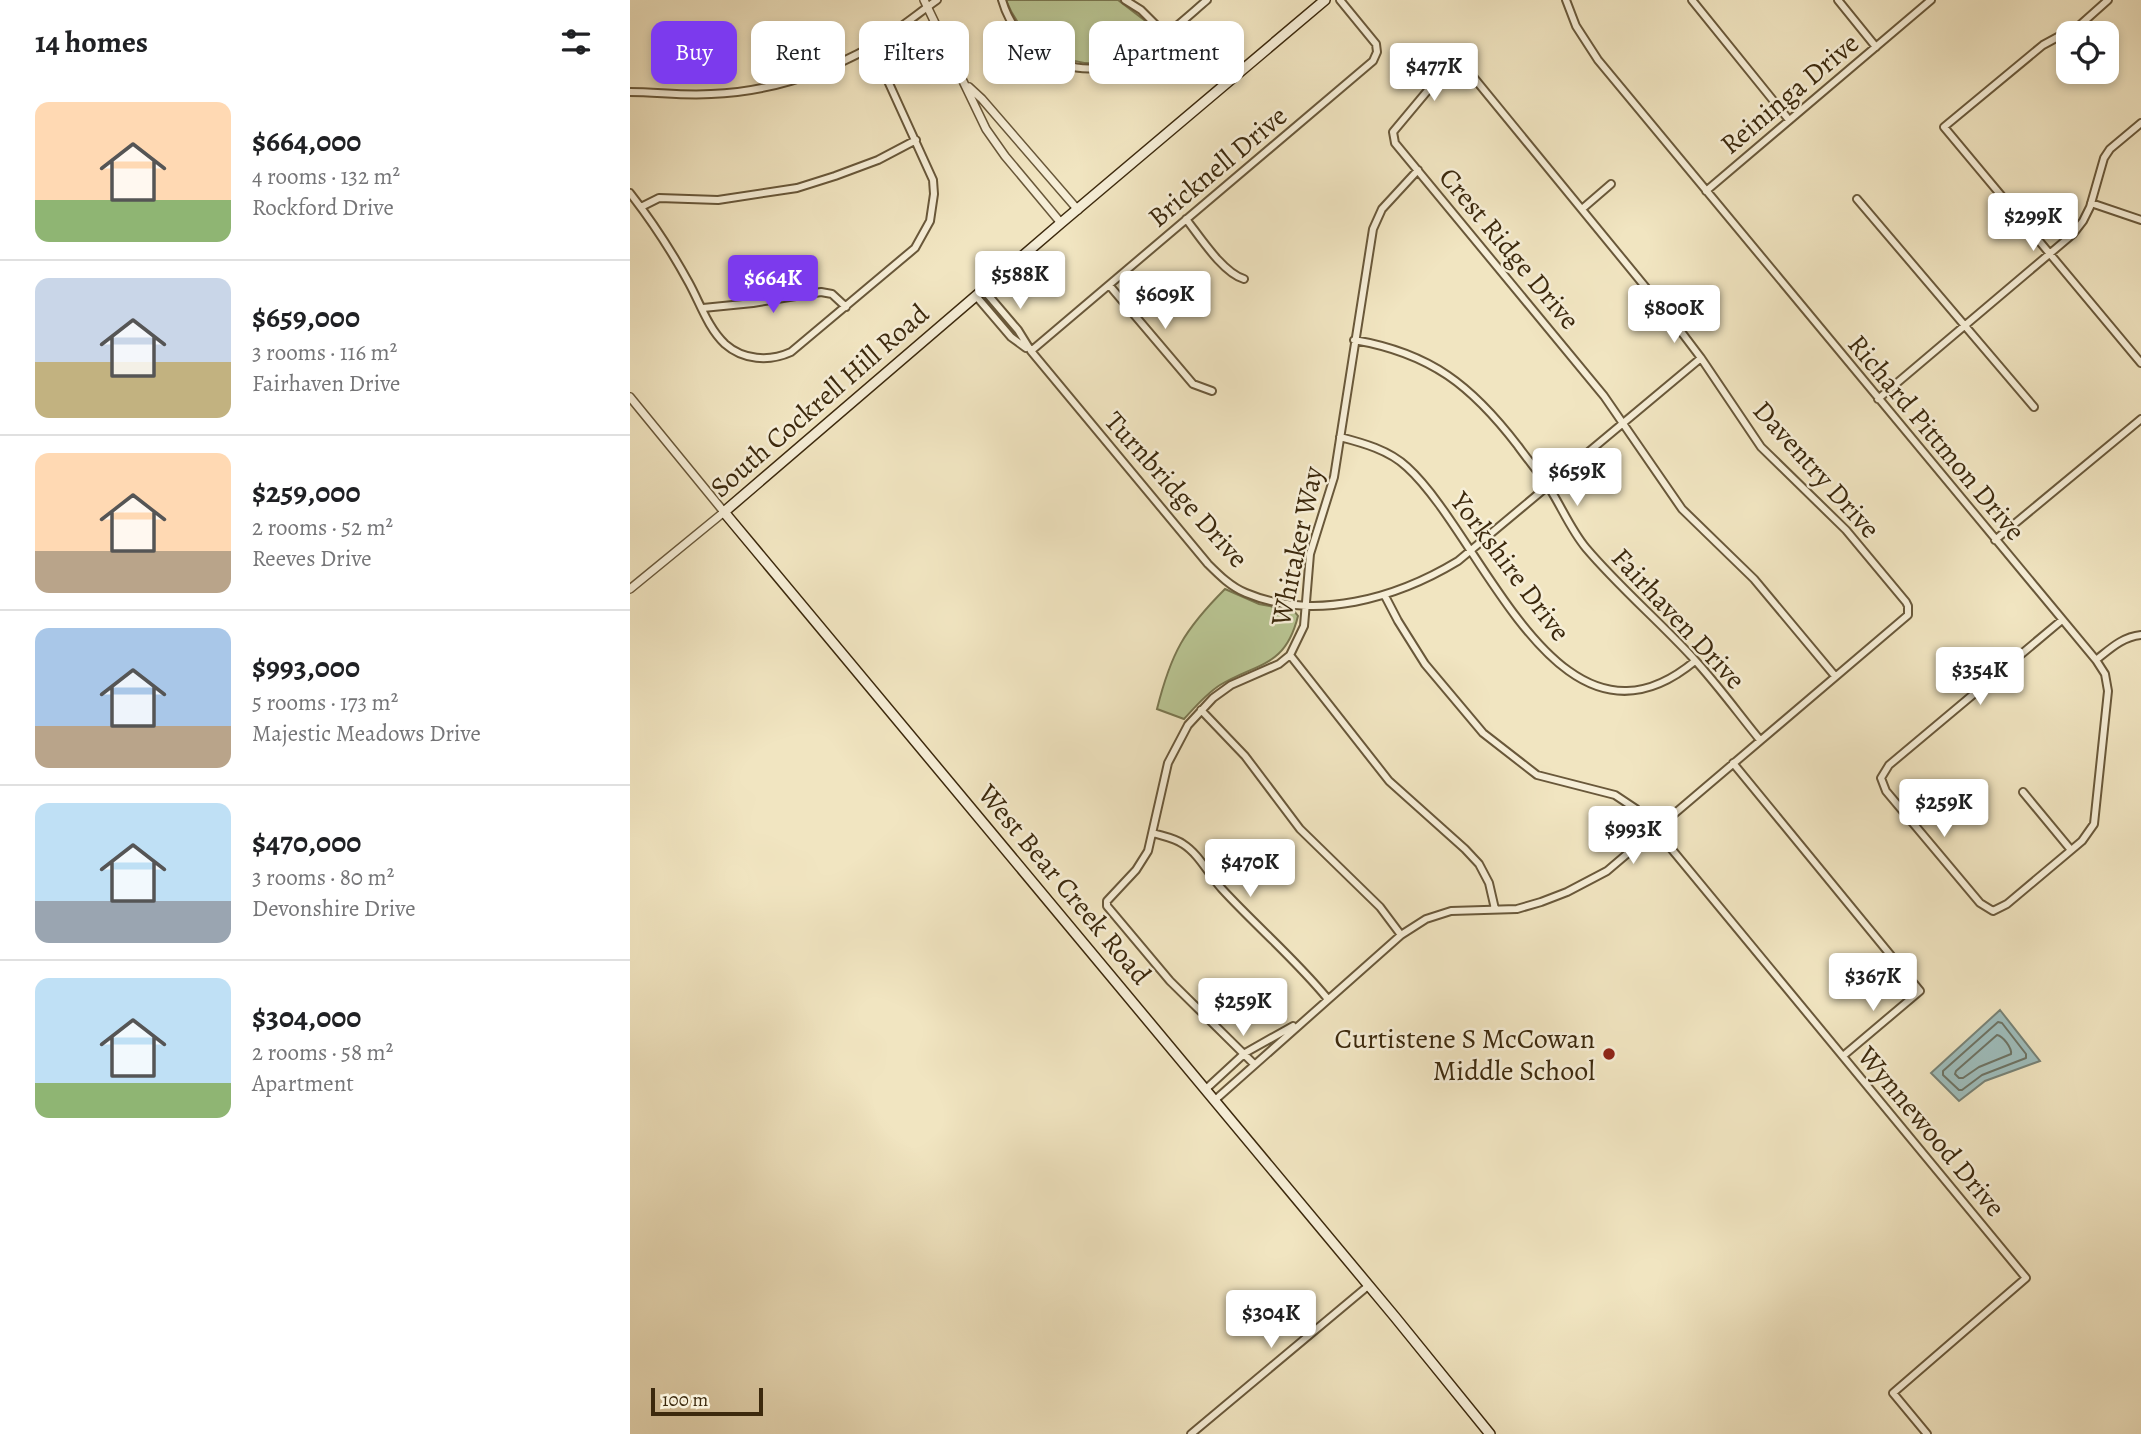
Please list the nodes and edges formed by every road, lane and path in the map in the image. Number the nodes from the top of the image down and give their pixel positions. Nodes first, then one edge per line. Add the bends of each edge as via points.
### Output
1 (937, 0) edge
2 (1002, 0) edge
3 (1125, 0) edge
4 (1207, 0) edge
5 (1325, 0) edge
6 (1340, 0) edge
7 (1566, 0) edge
8 (1692, 0) edge
9 (1838, 0) edge
10 (1931, 0) edge
11 (2108, 0) edge
12 (925, 4) edge
13 (904, 21) edge
14 (1152, 21) edge
15 (1182, 21) edge
16 (1876, 47) junction
17 (859, 52) edge
18 (1454, 59) joint
19 (1089, 68) edge
20 (890, 84) edge
21 (967, 86) junction
22 (630, 92) edge
23 (1789, 120) junction
24 (2141, 123) edge
25 (916, 140) junction
26 (1418, 170) junction
27 (1611, 184) dead end
28 (1706, 191) junction
29 (630, 193) edge
30 (1857, 199) dead end
31 (2091, 203) junction
32 (642, 207) junction
33 (1078, 209) junction
34 (1582, 209) junction
35 (1186, 219) junction
36 (2141, 220) edge
37 (1061, 223) junction
38 (2051, 254) junction
39 (1244, 279) dead end
40 (1108, 285) junction
41 (979, 293) junction
42 (846, 307) junction
43 (703, 308) junction
44 (1964, 326) junction
45 (1354, 340) junction
46 (1031, 351) junction
47 (1701, 358) junction
48 (2141, 363) edge
49 (1212, 391) dead end
50 (630, 397) edge
51 (1878, 399) junction
52 (2034, 407) dead end
53 (2141, 419) edge
54 (1624, 422) junction
55 (1340, 437) junction
56 (1549, 487) junction
57 (724, 512) junction
58 (1995, 540) junction
59 (1472, 549) junction
60 (630, 589) edge
61 (1385, 596) junction
62 (1306, 606) junction
63 (2062, 620) junction
64 (2141, 635) edge
65 (1290, 655) junction
66 (2096, 660) junction
67 (1695, 661) junction
68 (1835, 676) junction
69 (1201, 710) junction
70 (1760, 740) junction
71 (1733, 763) junction
72 (2023, 792) dead end
73 (1655, 829) junction
74 (1153, 833) junction
75 (2071, 850) junction
76 (1495, 909) junction
77 (1401, 934) junction
78 (1327, 998) junction
79 (1303, 1019) junction
80 (1245, 1053) junction
81 (1843, 1056) junction
82 (1254, 1064) junction
83 (1206, 1089) junction
84 (1215, 1100) junction
85 (1368, 1286) junction
86 (1191, 1434) edge
87 (1490, 1434) edge
88 (1927, 1434) edge

1 - 12 street
2 - 19 street via 1021,36 1045,55 1062,64
3 - 14 street
4 - 15 street
5 - 33 main road, South Cockrell Hill Road
6 - 35 street, Bricknell Drive via 1376,44 1373,61
7 - 28 street, Richard Pittmon Drive via 1583,40
8 - 23 street
9 - 16 street
10 - 16 street, Reininga Drive
11 - 38 street via 2081,25 2043,45 1944,127
12 - 13 street
12 - 21 street
16 - 23 street, Reininga Drive
17 - 22 street via 767,87 712,94
18 - 26 street, Crest Ridge Drive via 1393,131 1392,138
18 - 34 street, Daventry Drive
20 - 25 street
21 - 33 street
21 - 37 street via 973,105 1004,156
23 - 28 street, Reininga Drive
24 - 31 street via 2104,158
25 - 32 street via 878,160 797,188 718,200 659,198
25 - 42 street via 933,180 930,221 915,248
26 - 45 street, Whitaker Way via 1382,209 1373,229
26 - 54 street, Crest Ridge Drive
27 - 34 street
28 - 51 street, Richard Pittmon Drive
29 - 32 street
30 - 44 street
31 - 36 street
31 - 38 street via 2083,221
32 - 43 street
33 - 37 main road, South Cockrell Hill Road
34 - 47 street, Daventry Drive
35 - 39 street via 1226,267
35 - 40 street, Bricknell Drive
37 - 41 main road, South Cockrell Hill Road
38 - 44 street
38 - 48 street
40 - 46 street, Bricknell Drive
40 - 49 street via 1193,384
41 - 46 street, Turnbridge Drive via 1011,337
41 - 57 main road, South Cockrell Hill Road
42 - 43 street via 832,294 821,292
42 - 43 street via 801,346 769,359 741,354 727,346
44 - 51 street
44 - 52 street
45 - 55 street, Whitaker Way
45 - 56 street, Fairhaven Drive via 1398,350 1457,381 1500,423
46 - 62 street, Turnbridge Drive via 1226,582 1246,593
47 - 54 street, Turnbridge Drive
47 - 68 street, Daventry Drive via 1750,434 1846,530 1908,606 1908,615
50 - 57 street, West Bear Creek Road
51 - 58 street, Richard Pittmon Drive
53 - 58 street
54 - 56 street, Turnbridge Drive
54 - 68 street, Crest Ridge Drive via 1682,509 1754,579
55 - 59 street, Yorkshire Drive via 1376,448 1406,465
55 - 62 street, Whitaker Way via 1334,477 1310,554
56 - 59 street, Turnbridge Drive
56 - 67 street, Fairhaven Drive via 1588,550
57 - 60 street, South Cockrell Hill Road
57 - 83 main road, West Bear Creek Road
58 - 63 street, Richard Pittmon Drive
59 - 61 street, Turnbridge Drive via 1430,578
59 - 67 street, Yorkshire Drive via 1524,627 1577,678 1599,687 1646,690
61 - 62 street, Turnbridge Drive
61 - 73 street, Wynnewood Drive via 1424,664 1483,733 1536,775 1615,795
62 - 65 street, Whitaker Way via 1304,626
63 - 66 street, Richard Pittmon Drive
63 - 75 street, Richard Pittmon Drive via 1889,765 1881,778 1886,791 1980,904 1993,911
64 - 66 street via 2117,643
65 - 69 street, Whitaker Way via 1231,685
65 - 76 street via 1390,781 1479,864
66 - 75 street, Richard Pittmon Drive via 2108,691 2094,824
67 - 70 street, Fairhaven Drive
68 - 70 street
69 - 74 street, Whitaker Way via 1168,763
69 - 77 street via 1245,756 1300,829 1380,907
70 - 71 street
71 - 73 street
71 - 81 street via 1920,991
72 - 75 street
73 - 76 street via 1607,871 1567,892 1517,909
73 - 81 street, Wynnewood Drive
74 - 78 street via 1183,844 1196,855 1211,878
74 - 80 street, Whitaker Way via 1148,851 1107,906 1170,981
76 - 77 street via 1451,911
77 - 78 street
78 - 79 street
79 - 80 street
79 - 82 street
80 - 82 street, Whitaker Way
80 - 83 street
81 - 88 street, Wynnewood Drive via 2026,1278 1893,1393
82 - 84 street
83 - 84 main road, West Bear Creek Road
84 - 85 main road, West Bear Creek Road
85 - 86 street
85 - 87 main road, West Bear Creek Road

